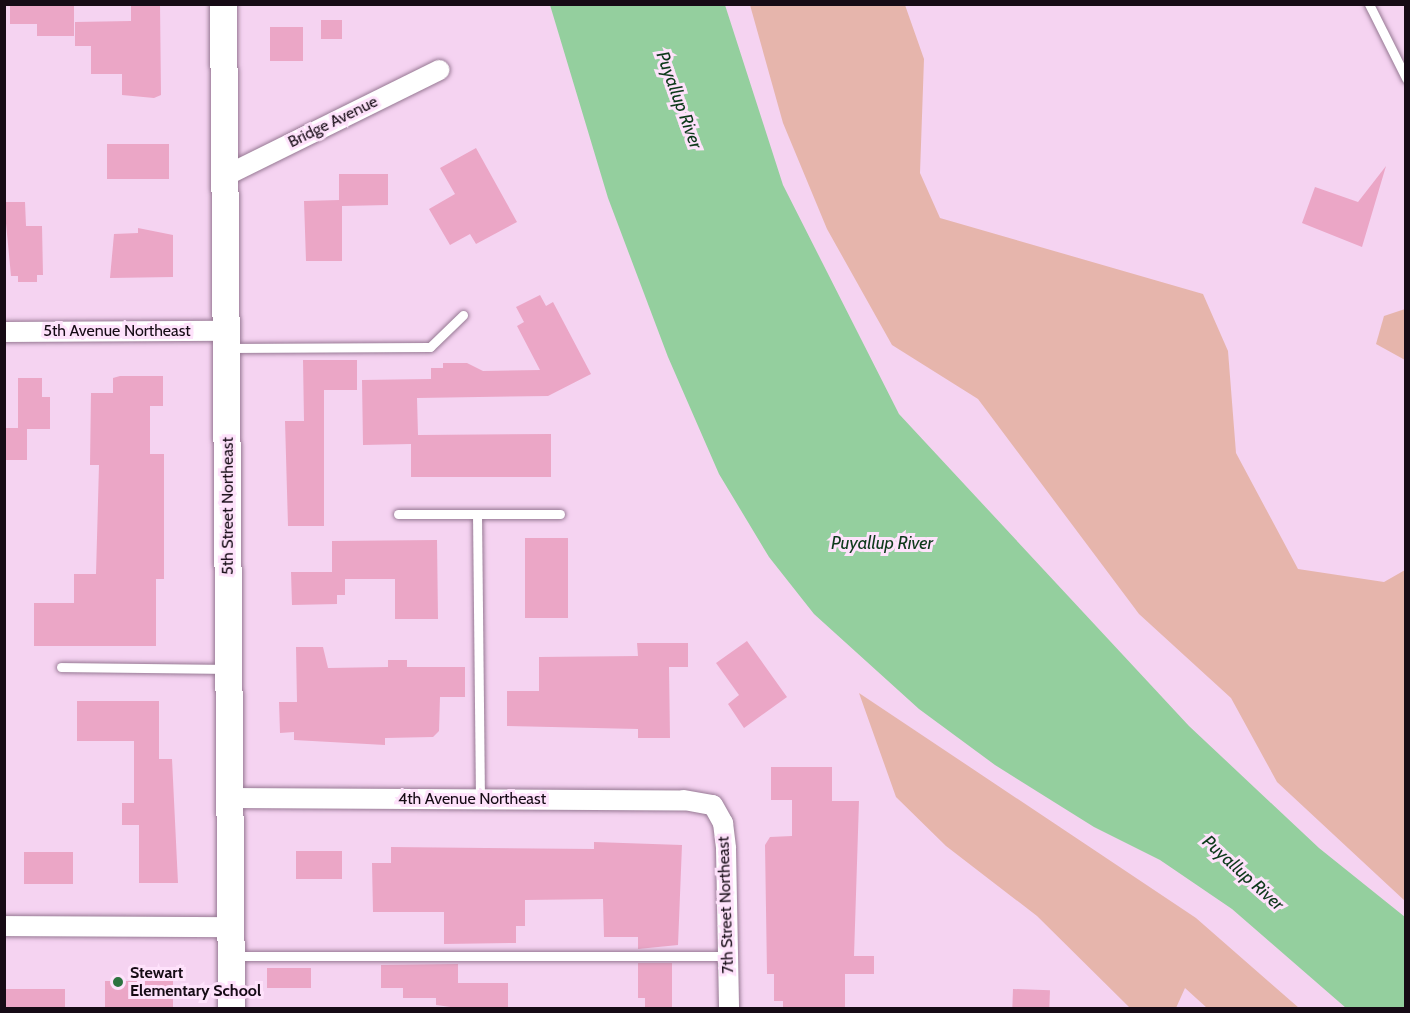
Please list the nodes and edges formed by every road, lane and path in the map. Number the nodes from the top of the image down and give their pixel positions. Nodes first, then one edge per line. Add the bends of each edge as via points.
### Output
1 (223, 4) edge
2 (1369, 4) edge
3 (439, 70) dead end
4 (1406, 78) edge
5 (227, 175) junction
6 (463, 315) dead end
7 (4, 332) edge
8 (228, 340) junction
9 (398, 514) dead end
10 (477, 514) junction
11 (560, 514) dead end
12 (62, 667) dead end
13 (230, 669) junction
14 (230, 798) junction
15 (480, 799) junction
16 (713, 805) joint
17 (4, 926) edge
18 (231, 927) junction
19 (231, 956) junction
20 (729, 956) junction
21 (231, 1008) edge
22 (729, 1008) edge

1 - 5 street, 5th Street Northeast
2 - 4 lane
3 - 5 street, Bridge Avenue
5 - 8 street, 5th Street Northeast
6 - 8 lane via 430,347
7 - 8 street, 5th Avenue Northeast
8 - 13 street, 5th Street Northeast
9 - 10 lane
10 - 11 lane
10 - 15 lane
12 - 13 lane
13 - 14 street, 5th Street Northeast
14 - 15 street, 4th Avenue Northeast
14 - 18 street, 5th Street Northeast
15 - 16 street, 4th Avenue Northeast via 684,800
16 - 20 street, 7th Street Northeast via 723,823 726,849
17 - 18 street
18 - 19 street, 5th Street Northeast
19 - 20 lane
19 - 21 street, 5th Street Northeast
20 - 22 street, 7th Street Northeast

